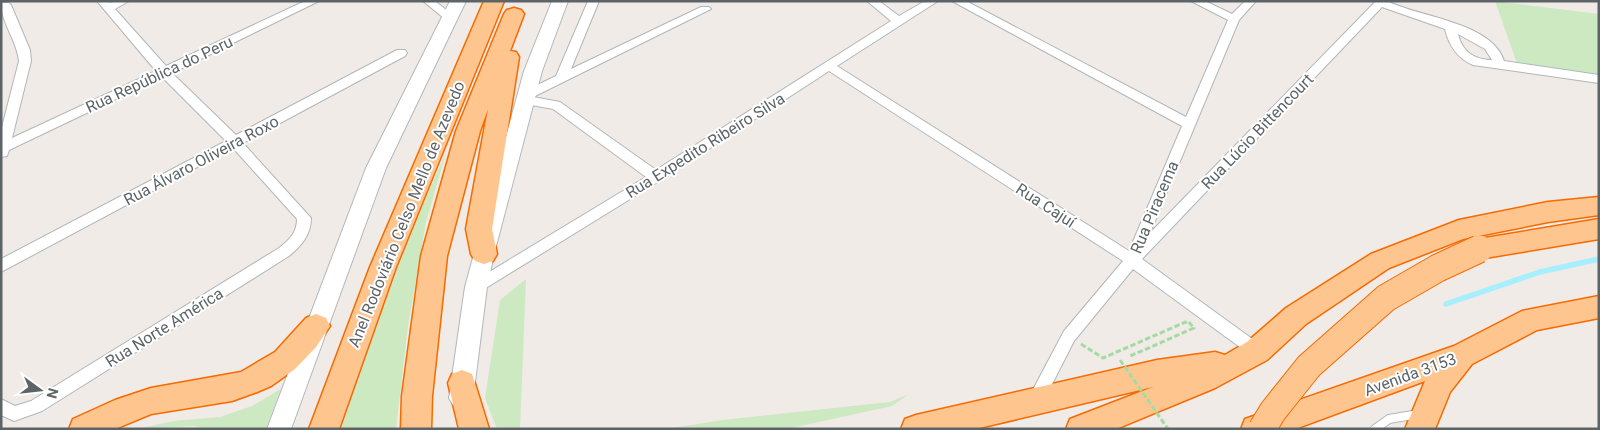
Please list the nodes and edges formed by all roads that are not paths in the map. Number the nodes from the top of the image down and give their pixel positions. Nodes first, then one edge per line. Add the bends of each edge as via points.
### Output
1 (124, 1) edge
2 (314, 1) edge
3 (428, 1) edge
4 (560, 1) edge
5 (594, 1) edge
6 (872, 1) edge
7 (933, 1) edge
8 (957, 1) edge
9 (1196, 1) edge
10 (1251, 1) edge
11 (1381, 2) edge
12 (106, 4) edge
13 (509, 5) edge
14 (3, 6) edge
15 (453, 9) edge
16 (705, 9) dead end
17 (1234, 19) junction
18 (899, 21) junction
19 (1452, 28) junction
20 (400, 53) dead end
21 (1494, 64) junction
22 (829, 66) junction
23 (164, 72) junction
24 (561, 79) junction
25 (1599, 79) edge
26 (527, 98) junction
27 (1189, 124) junction
28 (235, 142) junction
29 (3, 150) edge
30 (656, 177) junction
31 (1599, 206) edge
32 (1599, 230) edge
33 (484, 254) junction
34 (1132, 260) junction
35 (1, 266) edge
36 (476, 286) junction
37 (1587, 313) edge
38 (316, 326) junction
39 (1250, 355) junction
40 (1463, 355) junction
41 (462, 383) junction
42 (1035, 400) junction
43 (8, 410) edge
44 (1424, 420) edge
45 (84, 429) edge
46 (279, 429) edge
47 (324, 429) edge
48 (416, 429) edge
49 (460, 429) edge
50 (474, 429) edge
51 (916, 429) edge
52 (1081, 429) edge
53 (1256, 429) edge
54 (1262, 429) edge
55 (1375, 429) edge

1 - 12 street
2 - 23 street, Rua República do Peru
3 - 15 street
4 - 26 main road via 533,71
5 - 24 street
6 - 18 street
7 - 18 street, Rua Expedito Ribeiro Silva
8 - 27 street
9 - 17 street
10 - 17 street, Rua Piracema
11 - 19 street
11 - 34 street, Rua Lúcio Bittencourt
12 - 23 street
13 - 33 highway via 496,137 479,229
13 - 47 highway, Anel Rodoviário Celso Mello de Azevedo via 381,270
13 - 48 highway, Anel Rodoviário Celso Mello de Azevedo via 468,131 434,256
14 - 29 street via 24,50 25,61
15 - 38 main road via 376,168
16 - 24 street
17 - 27 street, Rua Piracema
18 - 22 street, Rua Expedito Ribeiro Silva
19 - 21 street via 1455,46 1460,52 1478,63
19 - 21 street via 1487,45 1498,61
20 - 28 street, Rua Álvaro Oliveira Roxo
21 - 25 street
22 - 30 street, Rua Expedito Ribeiro Silva
22 - 34 street, Rua Cajuí
23 - 28 street
23 - 29 street, Rua República do Peru
24 - 26 street
26 - 30 street via 556,105
26 - 33 main road
27 - 34 street, Rua Piracema
28 - 35 street, Rua Álvaro Oliveira Roxo
28 - 43 street, Rua Norte América via 304,218 304,228 298,240 284,252 36,406
30 - 36 street, Rua Expedito Ribeiro Silva
31 - 39 highway via 1548,212 1459,230 1380,261 1296,316
32 - 54 highway, bridge via 1479,249 1386,298 1309,366 1272,411
33 - 36 main road
34 - 39 street, Rua Cajuí
34 - 42 street, Rua Piracema via 1070,336
36 - 41 main road
37 - 40 highway, Avenida 3153 via 1532,319
38 - 45 highway via 283,364 248,384 152,401
38 - 46 main road
39 - 42 highway
39 - 52 highway via 1205,379
40 - 44 highway via 1438,384
40 - 53 highway, Avenida 3153
41 - 49 main road
41 - 50 highway
42 - 51 highway
44 - 55 lane via 1389,419

